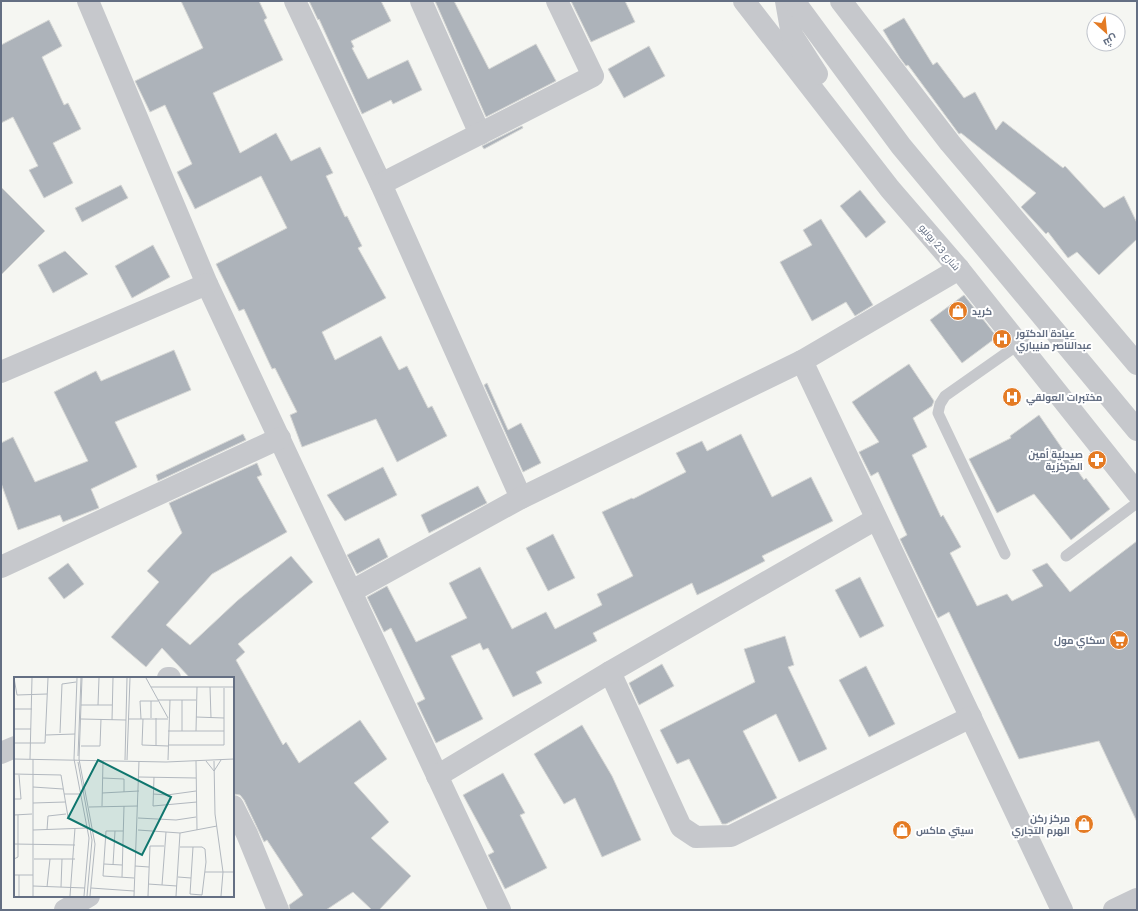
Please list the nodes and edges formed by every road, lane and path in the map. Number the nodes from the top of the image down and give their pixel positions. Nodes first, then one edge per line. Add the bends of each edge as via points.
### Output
1 (88, 1) edge
2 (295, 1) edge
3 (421, 1) edge
4 (557, 1) edge
5 (744, 1) edge
6 (786, 1) edge
7 (794, 1) edge
8 (841, 1) edge
9 (480, 134) junction
10 (865, 157) junction
11 (381, 184) junction
12 (959, 269) junction
13 (208, 284) junction
14 (1019, 344) junction
15 (802, 361) junction
16 (1137, 364) edge
17 (1, 372) edge
18 (1137, 430) edge
19 (280, 438) junction
20 (1137, 493) edge
21 (521, 498) junction
22 (1137, 503) edge
23 (876, 519) junction
24 (1005, 554) dead end
25 (1066, 556) dead end
26 (1, 567) edge
27 (352, 591) junction
28 (610, 672) junction
29 (971, 717) junction
30 (14, 747) edge
31 (1, 753) edge
32 (438, 776) junction
33 (234, 810) edge
34 (240, 837) edge
35 (87, 897) edge
36 (1137, 899) edge
37 (65, 910) edge
38 (278, 910) edge
39 (500, 910) edge
40 (1062, 910) edge
41 (1114, 910) edge

1 - 13 street
2 - 11 street
3 - 9 street
4 - 9 street via 593,76
5 - 10 street, شارع 23 يونيو
6 - 10 street via 792,35 820,77 849,113 862,135
7 - 18 street via 900,146
8 - 16 street via 950,143
9 - 11 street
10 - 12 street, شارع 23 يونيو
11 - 21 street
12 - 14 street, شارع 23 يونيو
12 - 15 street
13 - 17 street
13 - 19 street
14 - 20 street, شارع 23 يونيو
14 - 24 lane via 945,396 938,413
15 - 21 street
15 - 23 street
19 - 26 street
19 - 27 street
21 - 27 street
22 - 25 lane
23 - 28 street
23 - 29 street
27 - 32 street
28 - 29 street via 681,827 696,837 731,836
28 - 32 street
29 - 40 street
30 - 31 street
32 - 39 street
33 - 34 street
34 - 38 street
35 - 37 street
36 - 41 street

